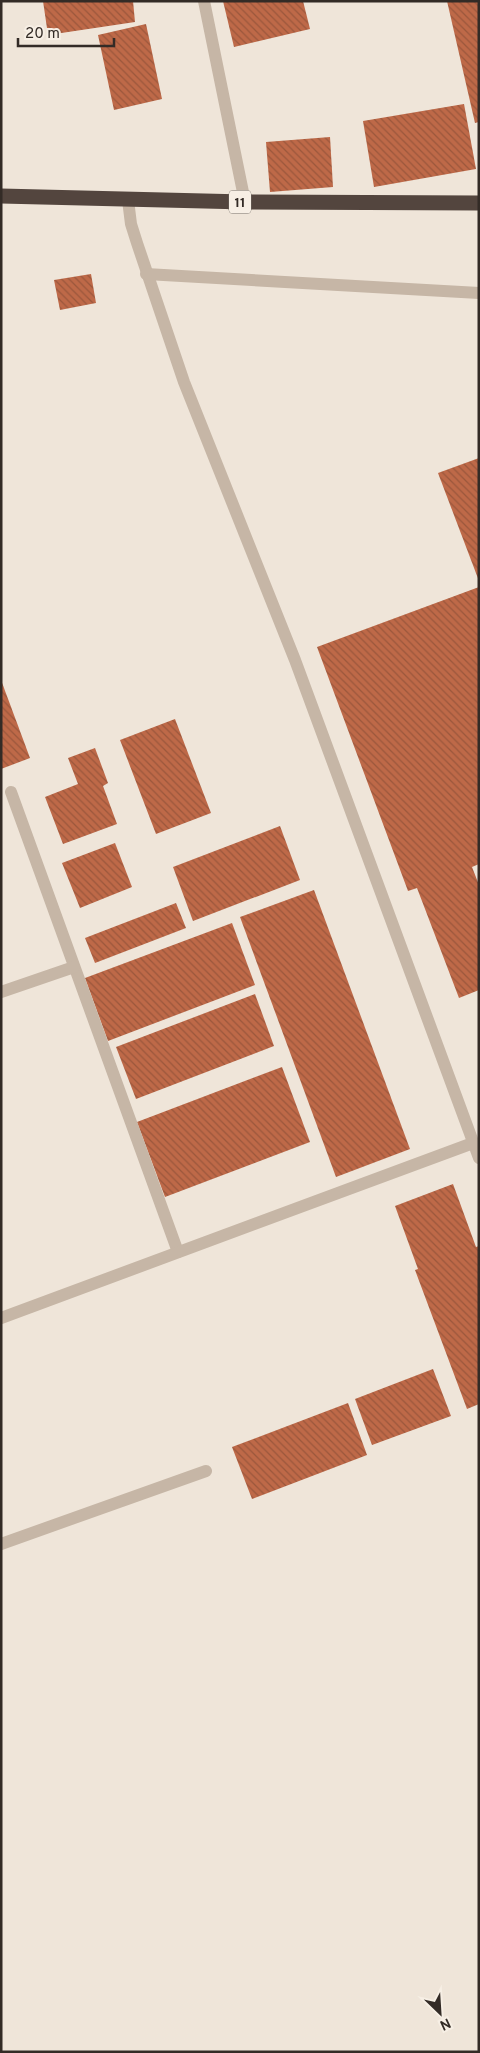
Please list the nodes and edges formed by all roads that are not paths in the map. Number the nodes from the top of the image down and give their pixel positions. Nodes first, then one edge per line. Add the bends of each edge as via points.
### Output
1 (204, 1) edge
2 (1, 196) edge
3 (128, 200) junction
4 (245, 202) junction
5 (479, 203) edge
6 (146, 274) junction
7 (479, 294) edge
8 (10, 792) dead end
9 (74, 967) junction
10 (1, 992) edge
11 (473, 1143) junction
12 (479, 1158) edge
13 (178, 1252) junction
14 (1, 1318) edge
15 (206, 1471) dead end
16 (1, 1544) edge

1 - 4 street
2 - 3 highway, 11
3 - 4 highway, 11
3 - 6 street via 131,224
4 - 5 highway, 11
6 - 7 street
6 - 11 street via 184,382 295,660
8 - 9 street
9 - 10 street
9 - 13 street
11 - 12 street
11 - 13 street
13 - 14 street
15 - 16 street

